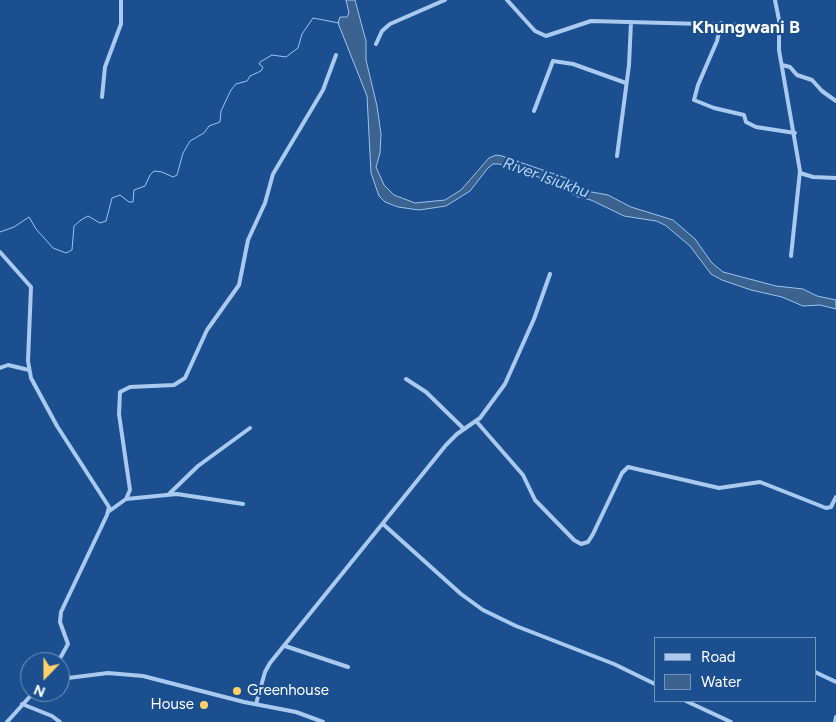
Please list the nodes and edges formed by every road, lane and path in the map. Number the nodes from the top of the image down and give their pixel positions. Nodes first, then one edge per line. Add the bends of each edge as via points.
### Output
1 (122, 0) edge
2 (445, 0) edge
3 (507, 0) edge
4 (775, 0) edge
5 (631, 22) junction
6 (721, 23) junction
7 (778, 26) junction
8 (376, 44) dead end
9 (336, 55) dead end
10 (782, 65) junction
11 (626, 83) junction
12 (102, 98) dead end
13 (836, 101) edge
14 (534, 111) dead end
15 (795, 133) junction
16 (617, 156) dead end
17 (800, 173) junction
18 (836, 178) edge
19 (0, 252) edge
20 (791, 256) dead end
21 (550, 274) dead end
22 (0, 368) edge
23 (29, 370) junction
24 (406, 379) dead end
25 (476, 421) junction
26 (250, 428) dead end
27 (464, 429) junction
28 (169, 494) junction
29 (836, 497) edge
30 (126, 498) junction
31 (242, 504) dead end
32 (108, 512) junction
33 (384, 524) junction
34 (285, 646) junction
35 (64, 652) edge
36 (348, 667) dead end
37 (816, 672) edge
38 (70, 677) edge
39 (836, 682) edge
40 (654, 684) edge
41 (688, 702) edge
42 (22, 704) joint
43 (256, 704) junction
44 (836, 717) edge
45 (7, 722) edge
46 (60, 722) edge
47 (323, 722) edge
48 (731, 722) edge
49 (835, 722) edge

1 - 12 street via 121,24 105,68
2 - 8 street via 388,26
3 - 5 street via 536,31 546,36 591,21
4 - 7 street
5 - 6 street
5 - 11 street
6 - 7 street
6 - 15 street via 694,100 744,115 746,122 756,127
7 - 10 street
9 - 30 street via 323,90 272,174 266,203 248,240 240,285 207,330 185,378 174,385 130,386 120,392 119,414 130,487
10 - 13 street via 812,80
10 - 15 street
11 - 14 street via 553,60
11 - 16 street
15 - 17 street
17 - 18 street
17 - 20 street
19 - 23 street via 31,287
21 - 25 street via 508,380
22 - 23 street via 8,365
23 - 32 street via 57,426 107,504
24 - 27 street via 426,392
25 - 27 street
25 - 29 street via 523,475 535,500 581,544 588,542 593,534 628,467 719,488 760,482 826,508 831,507
26 - 28 street via 198,466
27 - 33 street via 446,445
28 - 30 street
28 - 31 street
30 - 32 street
32 - 35 street via 60,612 68,644
33 - 34 street
33 - 40 street via 461,594 490,614
34 - 36 street
34 - 43 street via 267,668
37 - 39 street
38 - 43 street via 131,674
41 - 48 street
42 - 45 street
42 - 46 street
43 - 47 street via 296,712
44 - 49 street

